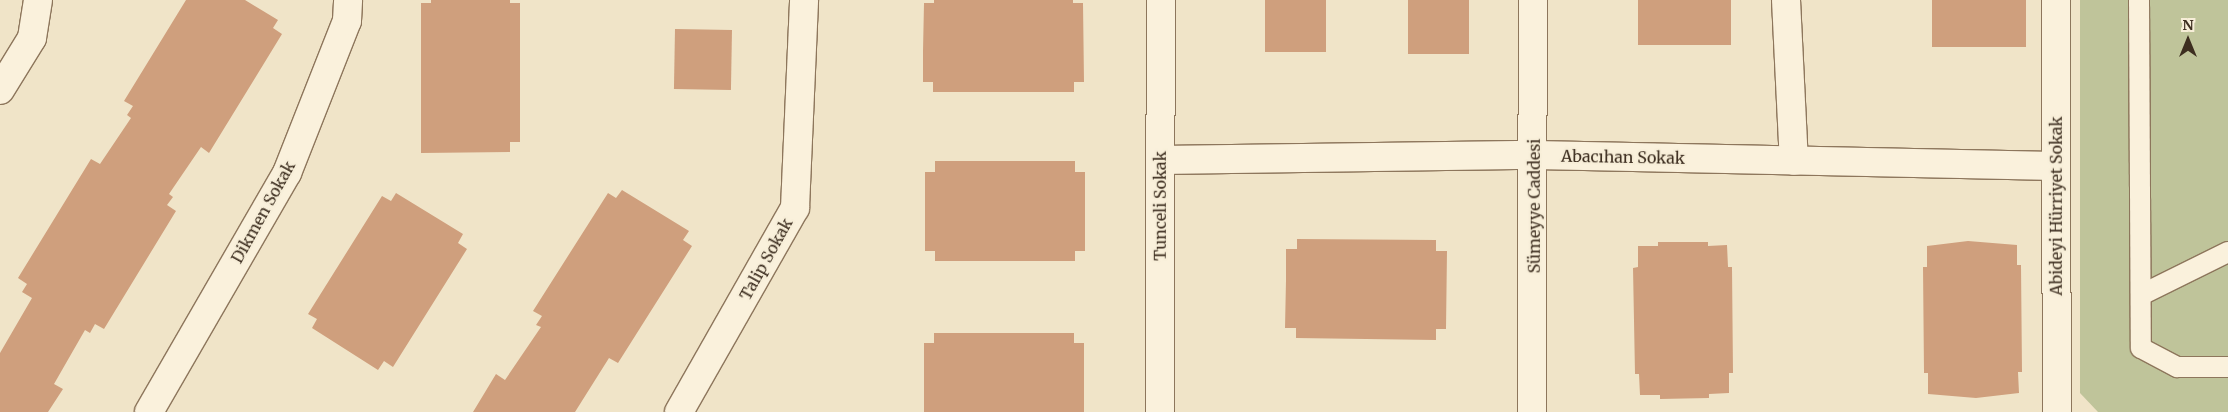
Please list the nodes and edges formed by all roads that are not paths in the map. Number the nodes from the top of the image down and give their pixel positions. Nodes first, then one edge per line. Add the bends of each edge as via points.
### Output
1 (38, 0) edge
2 (348, 0) edge
3 (804, 0) edge
4 (1161, 0) edge
5 (1533, 0) edge
6 (1786, 0) edge
7 (2056, 0) edge
8 (2140, 0) edge
9 (0, 90) edge
10 (1534, 155) junction
11 (1160, 160) junction
12 (1794, 161) junction
13 (2055, 166) junction
14 (2228, 252) edge
15 (2141, 295) junction
16 (2228, 367) edge
17 (149, 412) edge
18 (679, 412) edge
19 (1160, 412) edge
20 (1532, 412) edge
21 (2057, 412) edge

1 - 9 street via 32,38
2 - 17 street, Dikmen Sokak via 347,21 287,173
3 - 18 street, Talip Sokak via 795,208
4 - 11 street, Tunceli Sokak
5 - 10 street, Sümeyye Caddesi
6 - 12 street
7 - 13 street, Abideyi Hürriyet Sokak
8 - 15 lane
10 - 11 street, Abacıhan Sokak
10 - 12 street, Abacıhan Sokak
10 - 20 street, Sümeyye Caddesi
11 - 19 street, Tunceli Sokak
12 - 13 street, Abacıhan Sokak
13 - 21 street, Abideyi Hürriyet Sokak
14 - 15 lane
15 - 16 lane via 2141,348 2177,367

